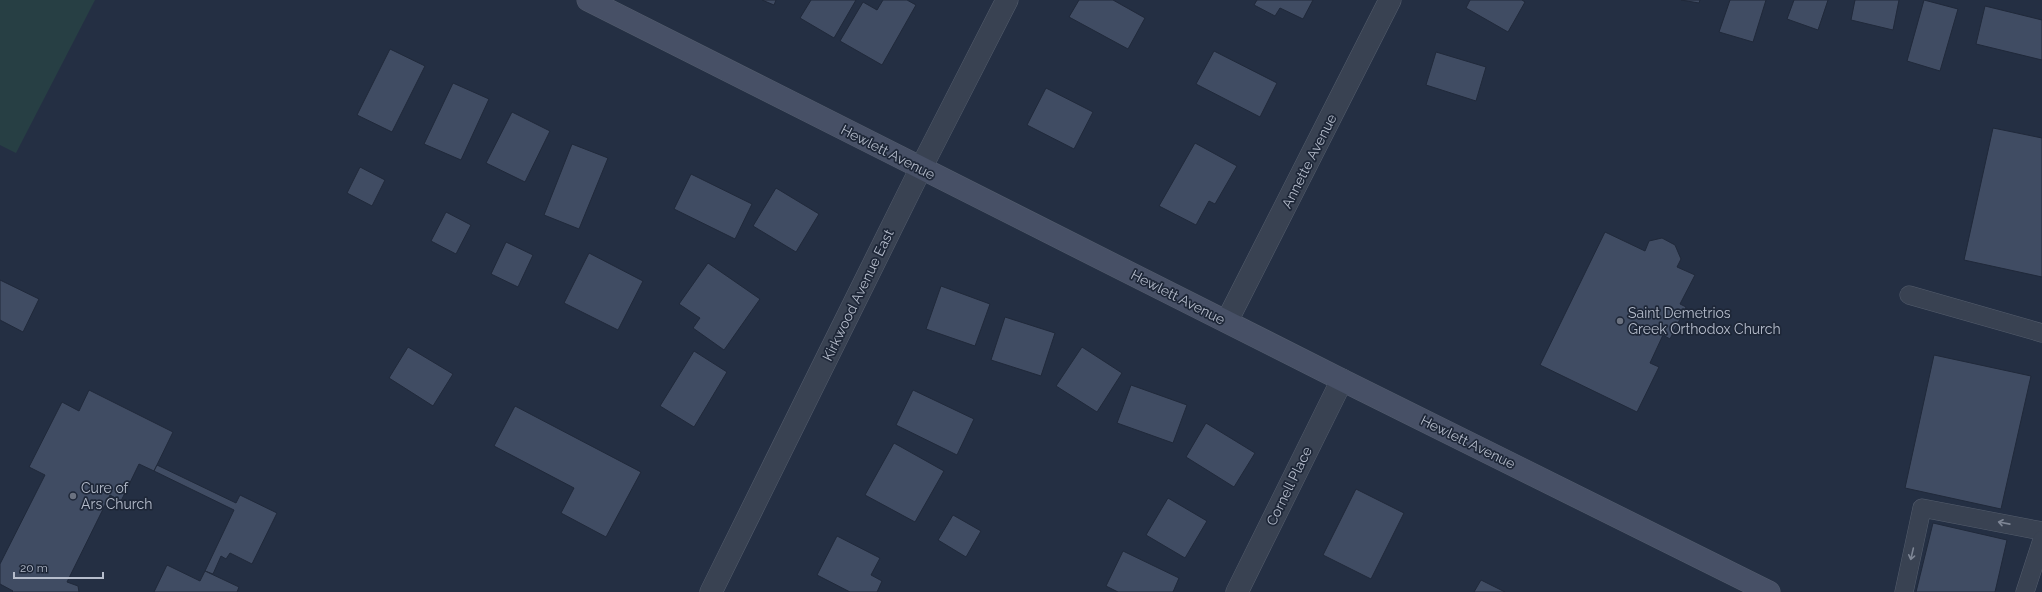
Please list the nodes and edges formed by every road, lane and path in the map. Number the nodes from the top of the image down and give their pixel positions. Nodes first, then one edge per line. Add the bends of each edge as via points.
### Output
1 (588, 0) edge
2 (1007, 0) edge
3 (1390, 0) edge
4 (921, 168) junction
5 (1909, 295) dead end
6 (1227, 321) junction
7 (2042, 333) edge
8 (1342, 380) junction
9 (2042, 531) edge
10 (2042, 540) edge
11 (711, 592) edge
12 (1237, 592) edge
13 (1769, 592) edge
14 (1904, 592) edge
15 (2025, 592) edge

1 - 4 street, Hewlett Avenue
2 - 4 street, Kirkwood Avenue East
3 - 6 street, Annette Avenue
4 - 6 street, Hewlett Avenue
4 - 11 street, Kirkwood Avenue East
5 - 7 lane
6 - 8 street, Hewlett Avenue
8 - 12 street, Cornell Place
8 - 13 street, Hewlett Avenue
9 -> 14 lane via 1922,508
10 - 15 lane

